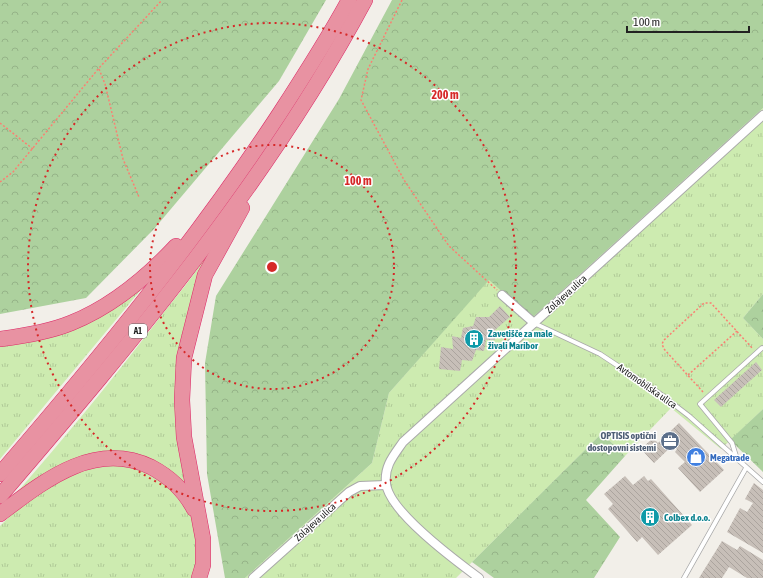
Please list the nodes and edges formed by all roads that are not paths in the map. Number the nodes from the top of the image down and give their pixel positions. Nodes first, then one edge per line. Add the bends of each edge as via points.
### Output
1 (349, 0) edge
2 (365, 0) edge
3 (763, 114) edge
4 (267, 159) junction
5 (207, 219) junction
6 (502, 295) road end
7 (534, 324) junction
8 (0, 339) edge
9 (762, 348) edge
10 (737, 459) junction
11 (746, 468) junction
12 (0, 474) edge
13 (763, 482) edge
14 (386, 484) junction
15 (0, 496) edge
16 (0, 514) edge
17 (200, 522) junction
18 (199, 578) edge
19 (253, 578) edge
20 (478, 578) edge
21 (684, 578) edge

1 - 5 highway, A1 via 294,91
2 - 4 highway, A1 via 317,84
3 - 7 street, Zolajeva ulica
4 - 15 highway, A1 via 130,342
4 - 17 highway via 265,174 234,220 205,275 184,358 184,437
5 - 8 highway via 193,227 145,276 110,303 71,323 32,334
5 - 12 highway, A1 via 121,330
6 - 7 street
7 - 10 lane, Avtomobilska ulica via 600,354 689,416
7 - 14 street, Zolajeva ulica via 403,442 389,462
9 - 10 lane via 700,404 732,443
10 - 11 lane, Avtomobilska ulica
11 - 13 lane, Avtomobilska ulica
11 - 21 lane
14 - 19 street, Zolajeva ulica via 360,486 349,492
14 - 20 street via 399,508 412,522
16 - 17 highway via 54,476 79,465 114,457 142,463 171,479 184,494
17 - 18 highway via 204,552

